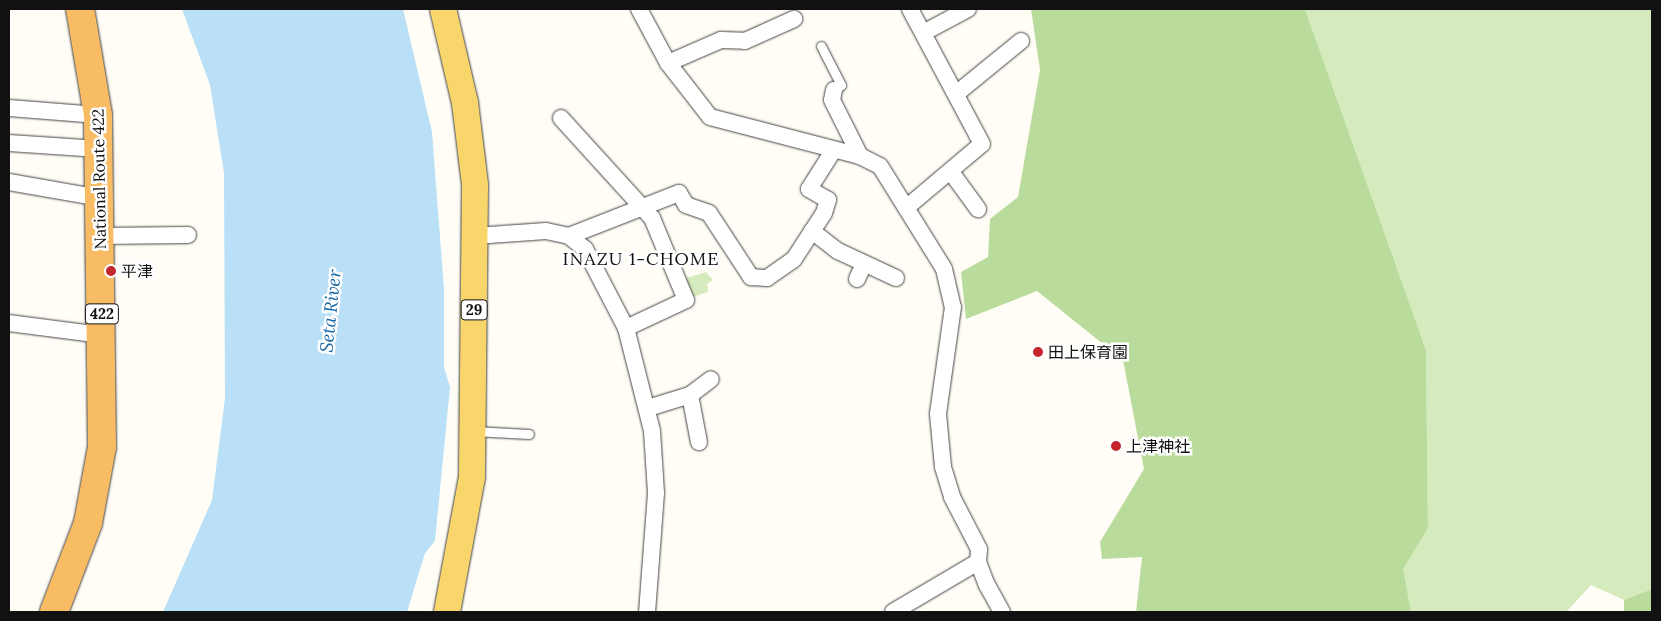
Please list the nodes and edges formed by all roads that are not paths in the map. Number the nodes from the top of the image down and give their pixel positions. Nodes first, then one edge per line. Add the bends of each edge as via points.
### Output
1 (80, 9) edge
2 (445, 9) edge
3 (640, 9) edge
4 (910, 9) edge
5 (968, 9) edge
6 (794, 19) dead end
7 (923, 33) junction
8 (1021, 41) dead end
9 (821, 46) dead end
10 (668, 63) junction
11 (834, 90) joint
12 (956, 94) junction
13 (9, 108) edge
14 (98, 115) junction
15 (561, 118) dead end
16 (9, 143) edge
17 (99, 149) junction
18 (833, 151) junction
19 (860, 156) junction
20 (951, 172) junction
21 (9, 182) edge
22 (100, 198) junction
23 (642, 208) junction
24 (906, 208) junction
25 (978, 209) dead end
26 (812, 231) junction
27 (100, 236) junction
28 (188, 236) dead end
29 (475, 236) junction
30 (570, 236) junction
31 (864, 264) junction
32 (896, 278) dead end
33 (857, 279) dead end
34 (9, 323) edge
35 (626, 328) junction
36 (102, 335) junction
37 (711, 379) dead end
38 (690, 395) junction
39 (648, 408) junction
40 (474, 431) junction
41 (529, 434) dead end
42 (699, 442) dead end
43 (978, 562) junction
44 (54, 612) edge
45 (447, 612) edge
46 (647, 612) edge
47 (893, 612) edge
48 (1002, 612) edge

1 - 14 highway, National Route 422 / 422
2 - 29 main road, 29 via 470,136
3 - 10 street
4 - 7 street
5 - 7 street
6 - 10 street via 746,41 728,38
7 - 12 street
8 - 12 street
9 - 11 lane via 841,85
10 - 18 street via 710,117
11 - 19 street via 832,100
12 - 20 street via 982,144
13 - 14 street
14 - 17 highway, National Route 422 / 422
15 - 23 street
16 - 17 street
17 - 22 highway, National Route 422 / 422
18 - 19 street
18 - 26 street via 809,190 828,200
19 - 24 street via 880,166
20 - 24 street
20 - 25 street
21 - 22 street
22 - 27 highway, National Route 422 / 422
23 - 26 street via 679,193 686,205 709,213 751,277 767,278 794,258
23 - 30 street
23 - 35 street via 652,218 686,300
24 - 43 street via 951,284 952,334 943,361 938,414 947,483 979,549
26 - 31 street
27 - 28 street
27 - 36 highway, National Route 422 / 422
29 - 30 street via 546,231
29 - 40 main road, 29
30 - 35 street via 585,249
31 - 32 street
31 - 33 street
34 - 36 street
35 - 39 street
36 - 44 highway, National Route 422 / 422 via 100,470 88,522
37 - 38 street
38 - 39 street
38 - 42 street
39 - 46 street via 656,493
40 - 41 lane
40 - 45 main road, 29 via 471,486
43 - 47 street
43 - 48 street

